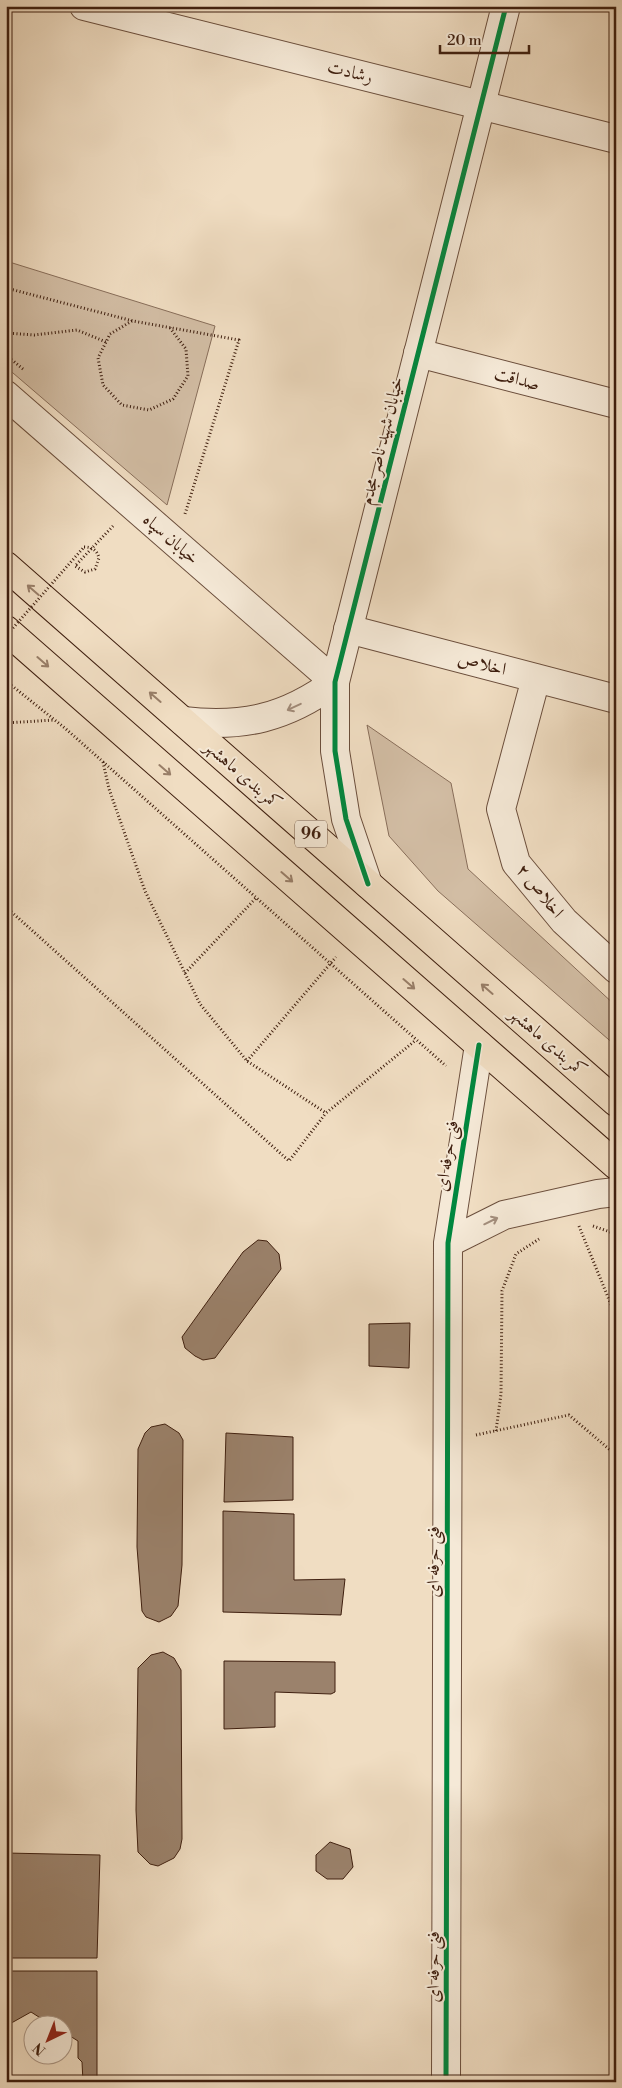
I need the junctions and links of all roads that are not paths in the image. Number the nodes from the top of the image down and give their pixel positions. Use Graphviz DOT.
graph roads {
  1 [pos="84,6"];
  2 [pos="506,6"];
  3 [pos="481,105"];
  4 [pos="616,139"];
  5 [pos="418,353"];
  6 [pos="6,395"];
  7 [pos="616,404"];
  8 [pos="6,566"];
  9 [pos="348,629"];
  10 [pos="6,630"];
  11 [pos="536,678"];
  12 [pos="335,682"];
  13 [pos="616,698"];
  14 [pos="183,721"];
  15 [pos="368,884"];
  16 [pos="616,969"];
  17 [pos="478,1044"];
  18 [pos="616,1102"];
  19 [pos="616,1165"];
  20 [pos="616,1192"];
  21 [pos="448,1243"];
  22 [pos="446,2082"];
  1 -- 3 [label="street, رشادت"];
  2 -- 3 [label="street, خیابان شهید ناصر مجدم"];
  3 -- 4 [label="street, رشادت"];
  3 -- 5 [label="street, خیابان شهید ناصر مجدم"];
  5 -- 7 [label="street, صداقت"];
  5 -- 9 [label="street, خیابان شهید ناصر مجدم"];
  6 -- 12 [label="street, خیابان سپاه"];
  14 -- 8 [label="main road, کمربندی ماهشهر / 96, one-way"];
  9 -- 11 [label="street, اخلاص"];
  9 -- 12 [label="street, خیابان شهید ناصر مجدم"];
  10 -- 17 [label="main road, one-way"];
  11 -- 13 [label="street, اخلاص"];
  11 -- 16 [label="street, اخلاص ۲"];
  12 -- 14 [label="street, one-way"];
  12 -- 15 [label="street, خیابان شهید ناصر مجدم"];
  14 -- 15 [label="main road, کمربندی ماهشهر / 96"];
  18 -- 15 [label="main road, کمربندی ماهشهر / 96, one-way"];
  17 -- 19 [label="main road"];
  17 -- 21 [label="street, فنی حرفه ای"];
  21 -- 20 [label="street, one-way"];
  21 -- 22 [label="street, فنی حرفه ای"];
}
